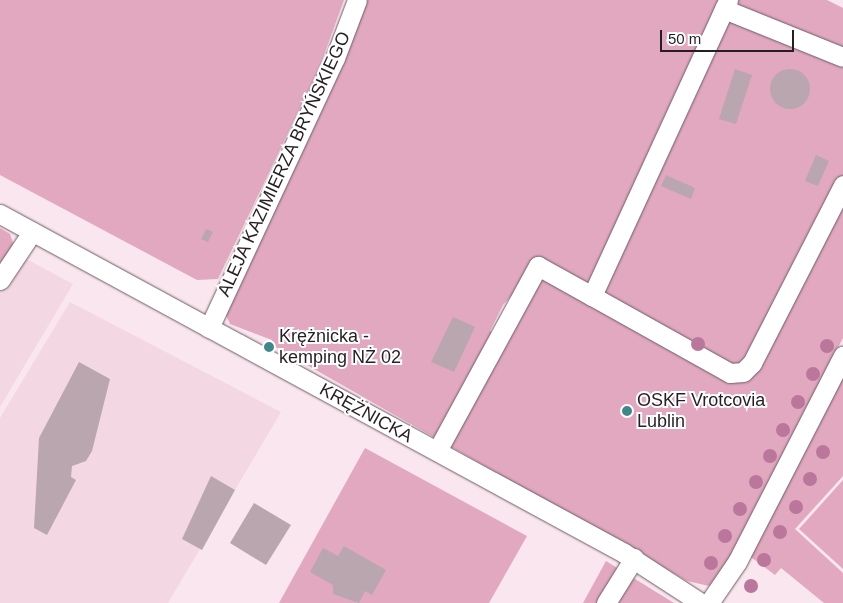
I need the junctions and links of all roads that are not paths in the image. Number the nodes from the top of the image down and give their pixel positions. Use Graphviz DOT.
graph roads {
  1 [pos="357,0"];
  2 [pos="726,4"];
  3 [pos="843,56"];
  4 [pos="843,185"];
  5 [pos="0,214"];
  6 [pos="32,232"];
  7 [pos="0,280"];
  8 [pos="592,296"];
  9 [pos="209,328"];
  10 [pos="843,356"];
  11 [pos="437,451"];
  12 [pos="634,558"];
  13 [pos="606,603"];
  14 [pos="701,603"];
  15 [pos="709,603"];
  1 -- 9 [label="street, ALEJA KAZIMIERZA BRYŃSKIEGO"];
  2 -- 3 [label="street"];
  2 -- 8 [label="street"];
  4 -- 8 [label="street"];
  5 -- 6 [label="street, KRĘŻNICKA"];
  6 -- 7 [label="street"];
  6 -- 9 [label="street, KRĘŻNICKA"];
  8 -- 11 [label="street"];
  9 -- 11 [label="street, KRĘŻNICKA"];
  10 -- 15 [label="street"];
  11 -- 12 [label="street, KRĘŻNICKA"];
  12 -- 13 [label="street"];
  12 -- 14 [label="street, KRĘŻNICKA"];
}
